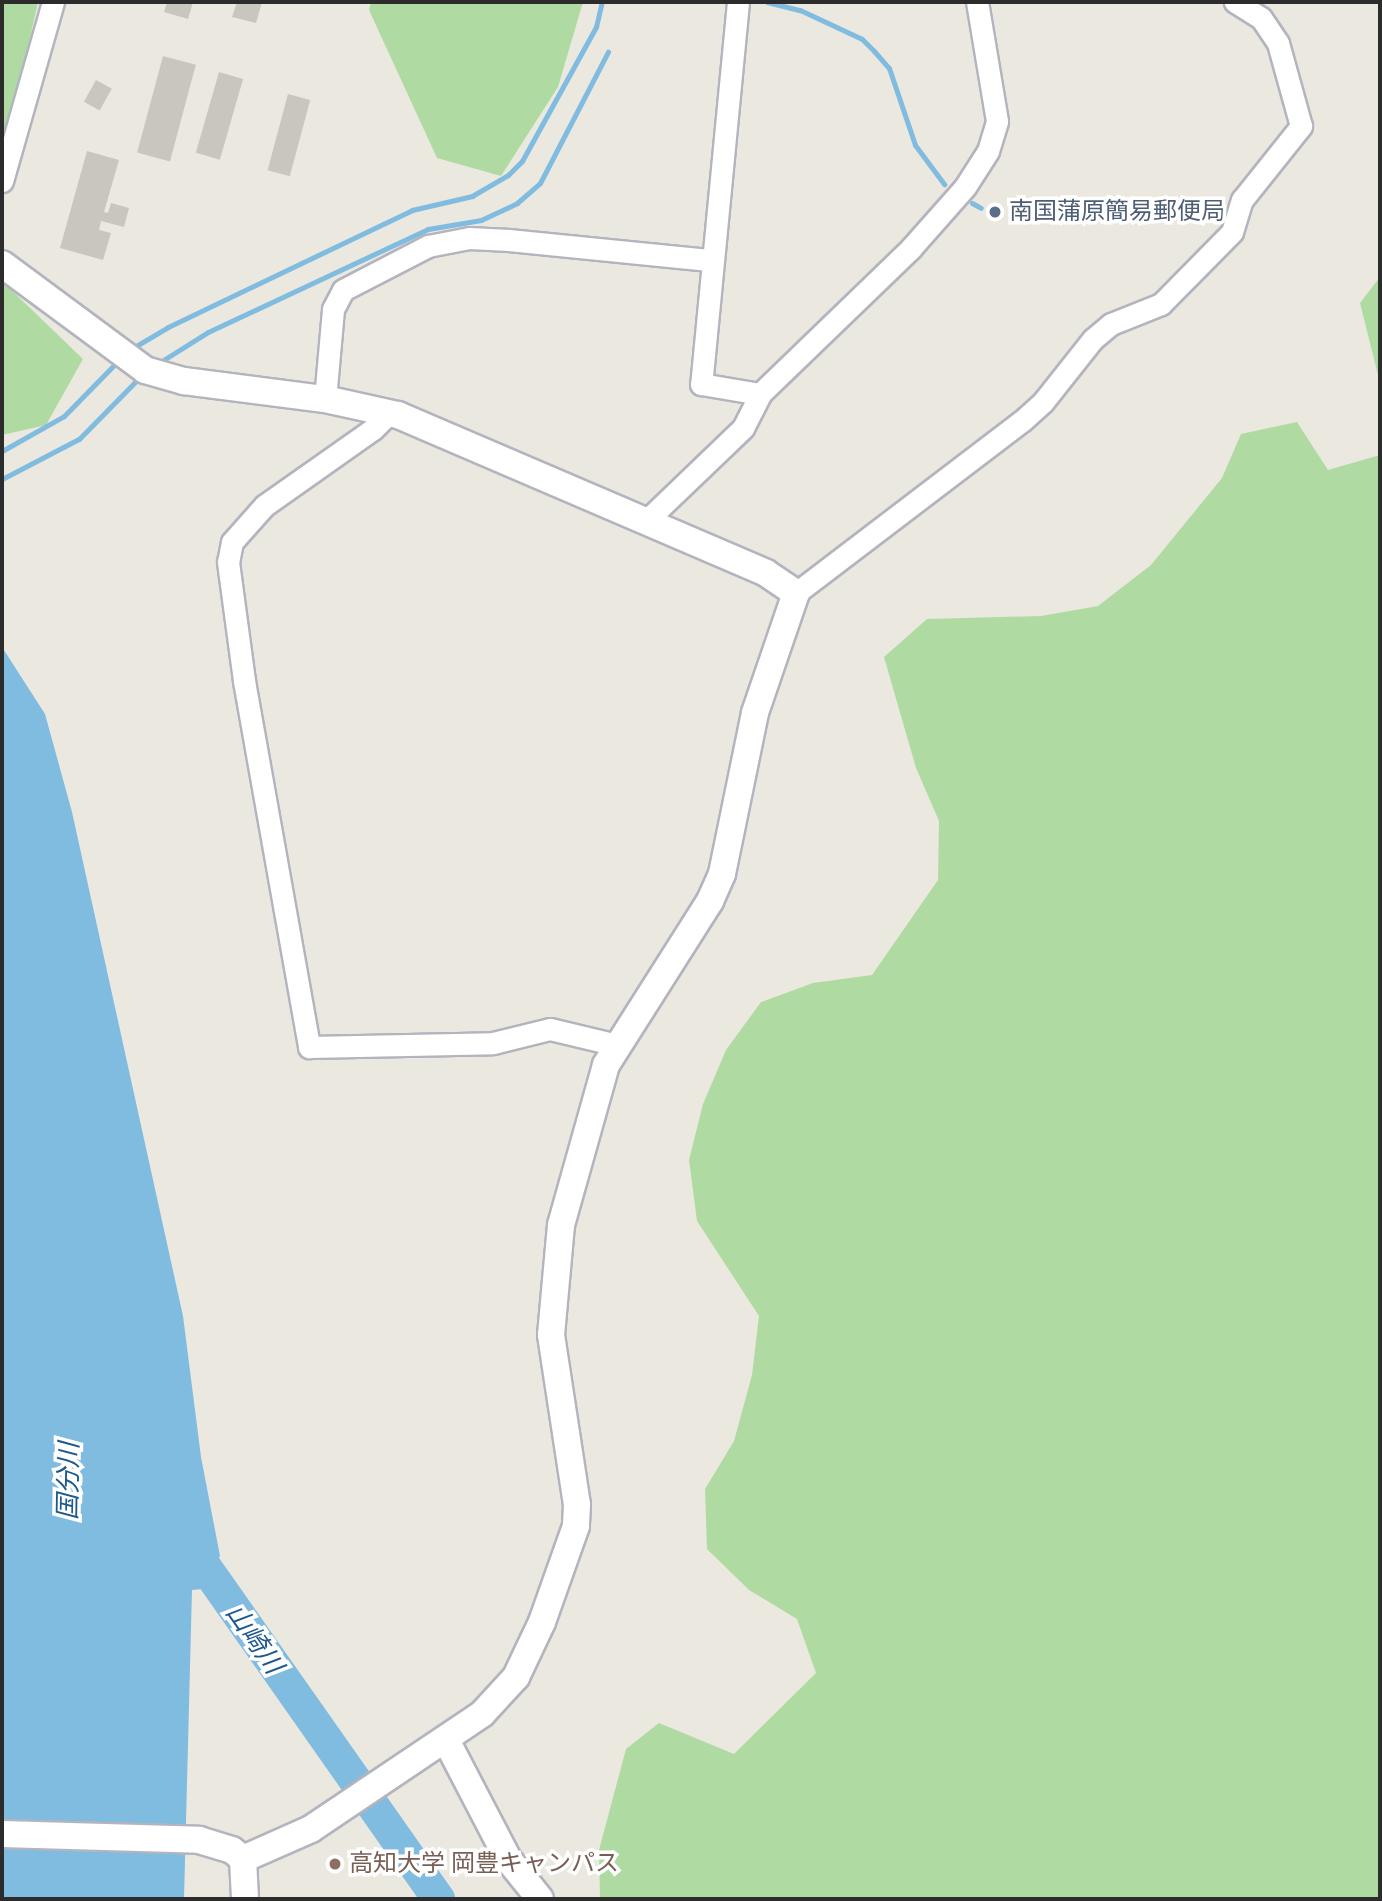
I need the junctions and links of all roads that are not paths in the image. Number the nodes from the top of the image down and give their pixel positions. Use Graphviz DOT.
graph roads {
  1 [pos="53,2"];
  2 [pos="738,2"];
  3 [pos="977,2"];
  4 [pos="1236,2"];
  5 [pos="2,181"];
  6 [pos="711,260"];
  7 [pos="2,264"];
  8 [pos="760,394"];
  9 [pos="325,399"];
  10 [pos="389,413"];
  11 [pos="645,522"];
  12 [pos="796,593"];
  13 [pos="617,1045"];
  14 [pos="446,1740"];
  15 [pos="2,1834"];
  16 [pos="243,1859"];
  17 [pos="245,1899"];
  18 [pos="540,1899"];
  1 -- 5 [label="street"];
  2 -- 6 [label="street"];
  3 -- 8 [label="street"];
  4 -- 12 [label="street"];
  6 -- 8 [label="street"];
  6 -- 9 [label="street"];
  7 -- 9 [label="street"];
  8 -- 11 [label="street"];
  9 -- 10 [label="street"];
  10 -- 11 [label="street"];
  10 -- 13 [label="street"];
  11 -- 12 [label="street"];
  12 -- 13 [label="street"];
  13 -- 14 [label="street"];
  14 -- 16 [label="street"];
  14 -- 18 [label="street"];
  15 -- 16 [label="street"];
  16 -- 17 [label="street"];
}
